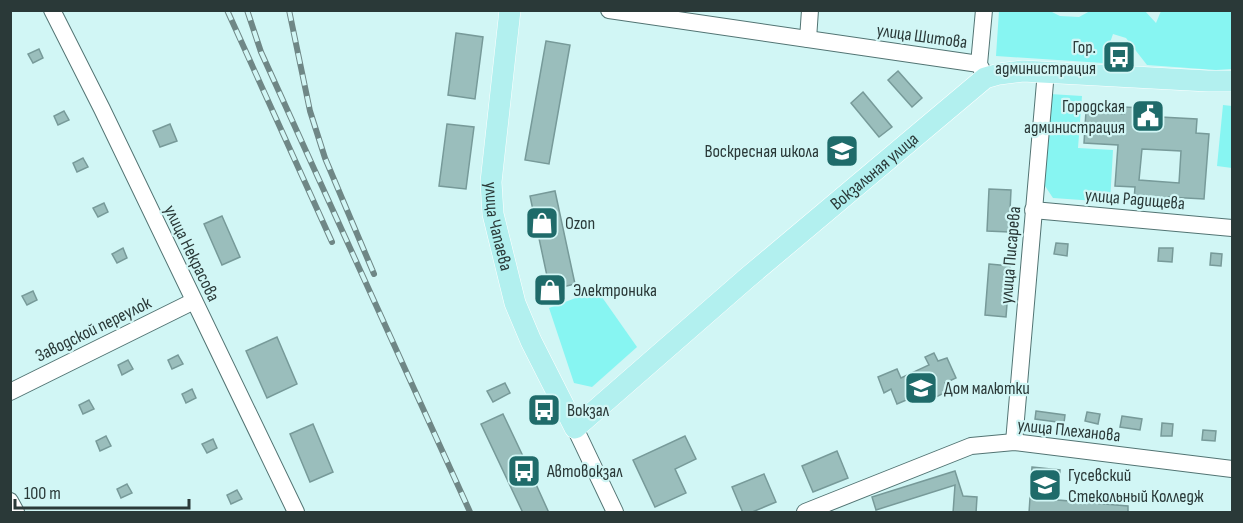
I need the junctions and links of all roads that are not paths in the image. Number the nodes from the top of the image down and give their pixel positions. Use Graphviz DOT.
graph roads {
  1 [pos="52,10"];
  2 [pos="510,10"];
  3 [pos="609,10"];
  4 [pos="810,10"];
  5 [pos="984,10"];
  6 [pos="808,39"];
  7 [pos="982,71"];
  8 [pos="1046,71"];
  9 [pos="1233,81"];
  10 [pos="1033,210"];
  11 [pos="1233,228"];
  12 [pos="194,301"];
  13 [pos="10,392"];
  14 [pos="575,428"];
  15 [pos="1014,442"];
  16 [pos="1233,469"];
  17 [pos="10,501"];
  18 [pos="16,513"];
  19 [pos="296,513"];
  20 [pos="615,513"];
  21 [pos="806,513"];
  1 -- 12 [label="street, улица Некрасова"];
  2 -- 14 [label="main road, улица Чапаева"];
  3 -- 6 [label="street, улица Шитова"];
  4 -- 6 [label="street"];
  5 -- 7 [label="street"];
  6 -- 7 [label="street, улица Шитова"];
  7 -- 8 [label="main road, Вокзальная улица"];
  7 -- 14 [label="main road, Вокзальная улица"];
  8 -- 9 [label="main road, Вокзальная улица"];
  8 -- 10 [label="street, улица Писарева"];
  10 -- 11 [label="street, улица Радищева"];
  10 -- 15 [label="street, улица Писарева"];
  12 -- 13 [label="street, Заводской переулок"];
  12 -- 19 [label="street, улица Некрасова"];
  14 -- 20 [label="street"];
  15 -- 16 [label="street, улица Плеханова"];
  15 -- 21 [label="street, улица Плеханова"];
  17 -- 18 [label="street"];
}
